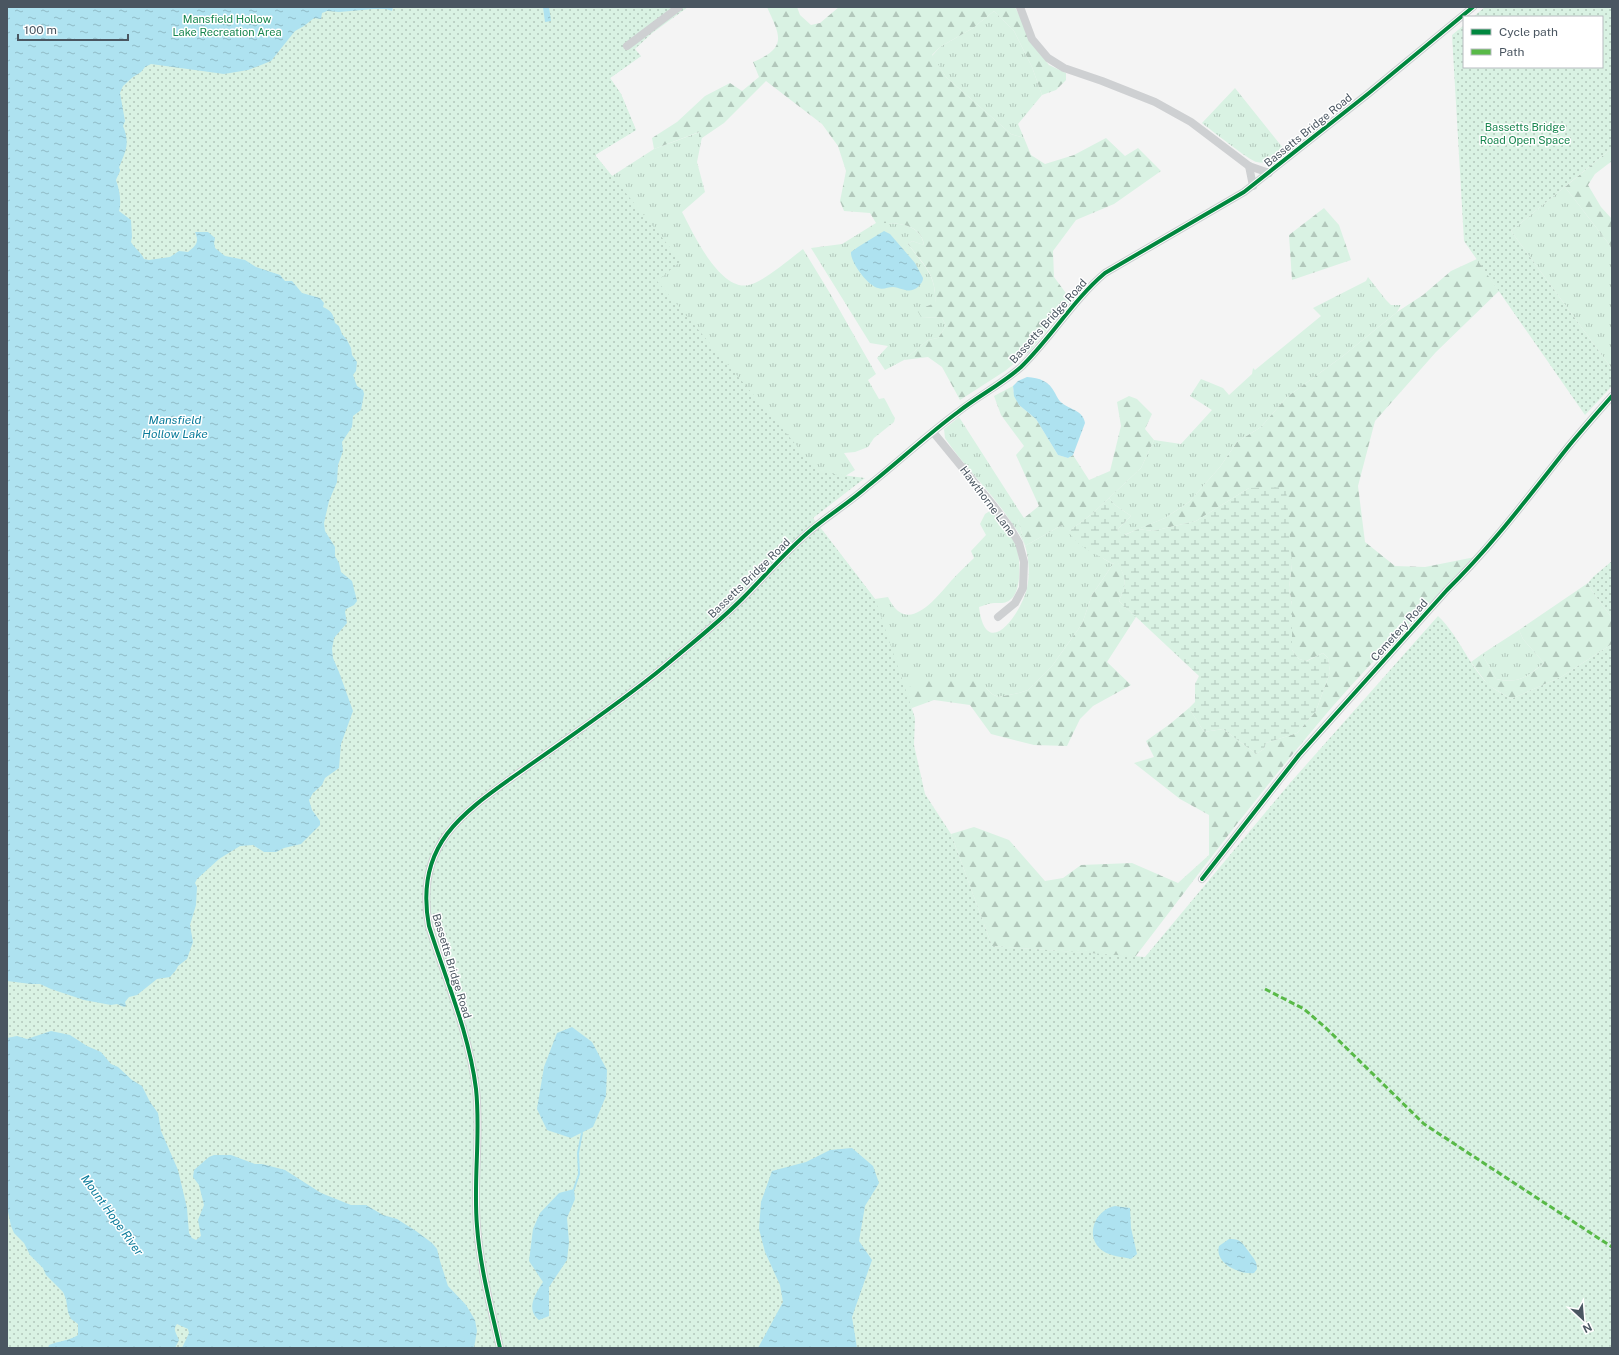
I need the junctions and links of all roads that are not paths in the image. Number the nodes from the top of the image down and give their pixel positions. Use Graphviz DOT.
graph roads {
  1 [pos="680,7"];
  2 [pos="1020,7"];
  3 [pos="1473,7"];
  4 [pos="627,46"];
  5 [pos="1249,166"];
  6 [pos="1269,173"];
  7 [pos="1253,186"];
  8 [pos="1612,396"];
  9 [pos="933,432"];
  10 [pos="998,617"];
  11 [pos="1202,879"];
  12 [pos="500,1348"];
  1 -- 4 [label="street"];
  2 -- 5 [label="street"];
  3 -- 6 [label="street, Bassetts Bridge Road"];
  5 -- 6 [label="street"];
  5 -- 7 [label="street"];
  6 -- 7 [label="street, Bassetts Bridge Road"];
  7 -- 9 [label="street, Bassetts Bridge Road"];
  8 -- 11 [label="street, Cemetery Road"];
  9 -- 10 [label="street, Hawthorne Lane"];
  9 -- 12 [label="street, Bassetts Bridge Road"];
}
